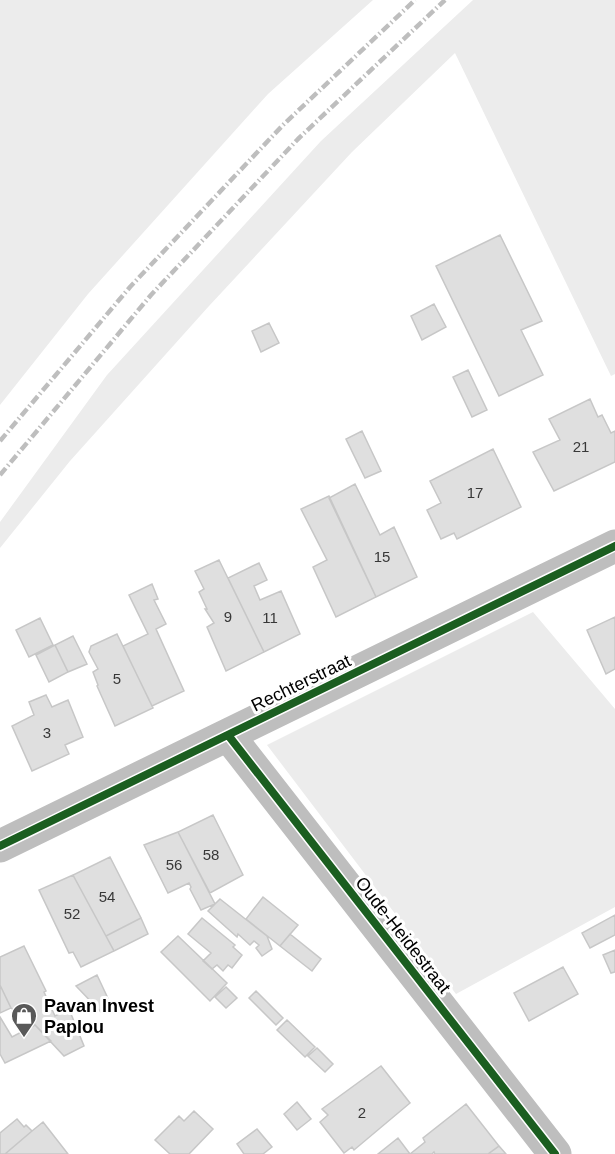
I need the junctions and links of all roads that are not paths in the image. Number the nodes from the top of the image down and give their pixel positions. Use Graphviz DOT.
graph roads {
  1 [pos="615,546"];
  2 [pos="228,735"];
  3 [pos="0,846"];
  4 [pos="555,1154"];
  1 -- 2 [label="street, Rechterstraat"];
  2 -- 3 [label="street, Rechterstraat"];
  2 -- 4 [label="street, Oude-Heidestraat"];
}
